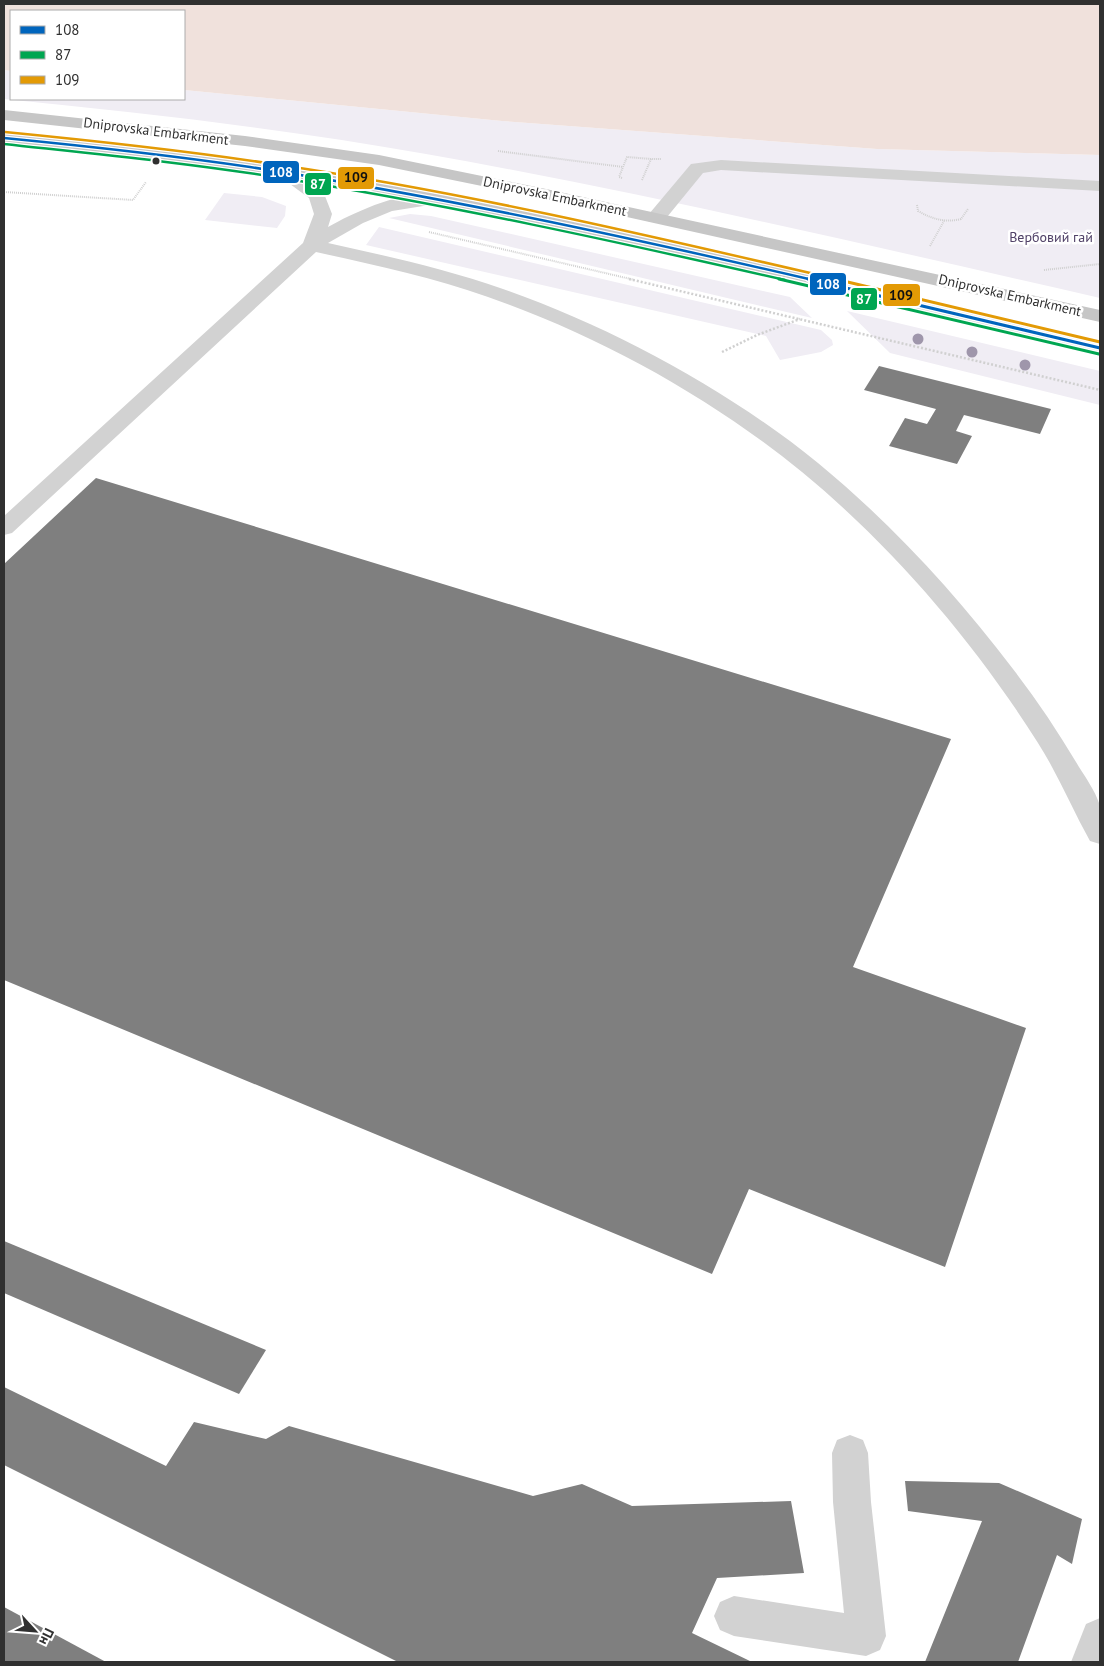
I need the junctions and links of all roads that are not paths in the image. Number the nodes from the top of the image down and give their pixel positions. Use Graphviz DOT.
graph roads {
  1 [pos="4,115"];
  2 [pos="4,138"];
  3 [pos="284,173"];
  4 [pos="1100,186"];
  5 [pos="436,199"];
  6 [pos="656,218"];
  7 [pos="312,245"];
  8 [pos="1100,316"];
  9 [pos="1100,348"];
  10 [pos="4,528"];
  11 [pos="1100,834"];
  12 [pos="850,1453"];
  13 [pos="734,1616"];
  14 [pos="1100,1638"];
  15 [pos="1091,1662"];
  1 -- 6 [label="main road, Dniprovska Embarkment"];
  2 -- 3 [label="main road, Dniprovska Embarkment"];
  3 -- 5 [label="main road, Dniprovska Embarkment"];
  3 -- 7 [label="lane"];
  4 -- 6 [label="lane"];
  5 -- 7 [label="lane"];
  5 -- 9 [label="main road, Dniprovska Embarkment"];
  6 -- 8 [label="main road, Dniprovska Embarkment"];
  7 -- 10 [label="lane"];
  7 -- 11 [label="lane"];
  12 -- 13 [label="lane"];
  14 -- 15 [label="lane"];
}
